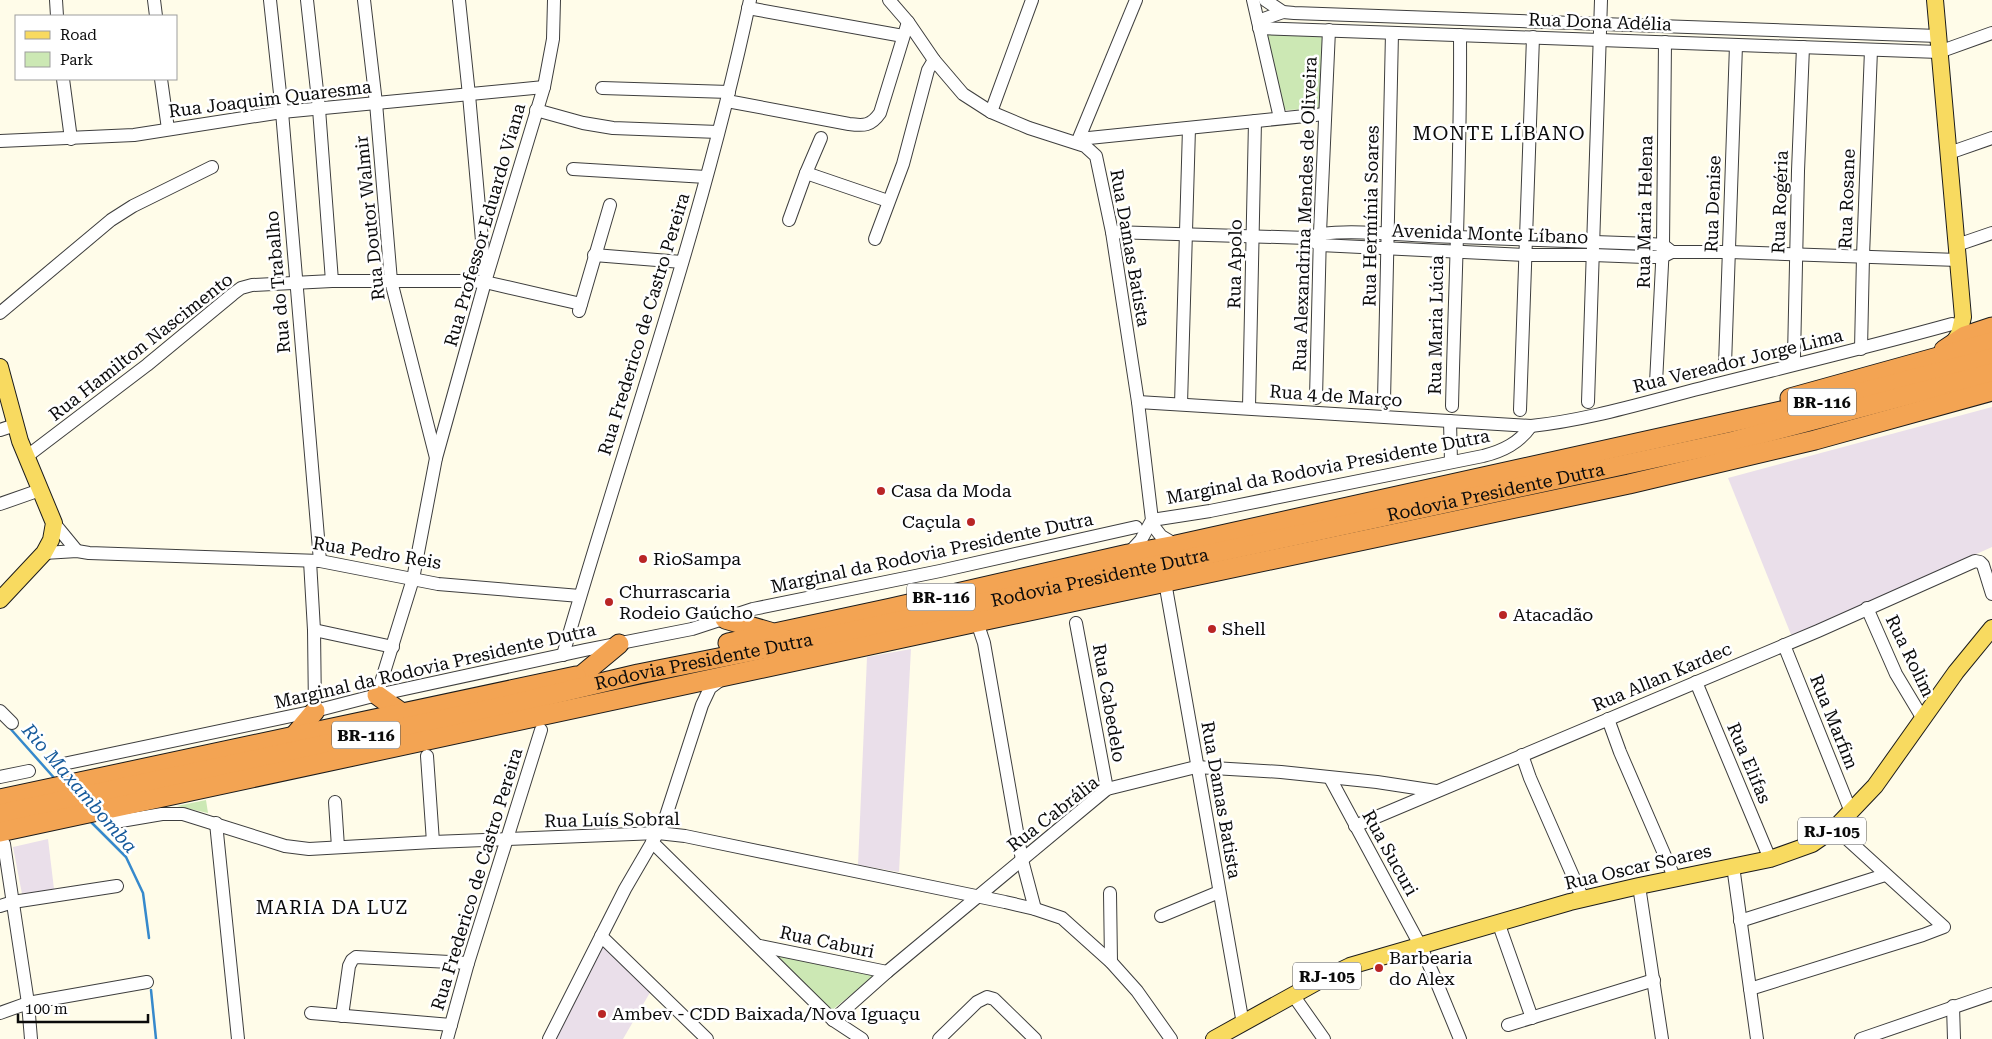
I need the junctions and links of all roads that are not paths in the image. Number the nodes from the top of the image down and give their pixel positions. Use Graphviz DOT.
graph roads {
  1 [pos="56,0"];
  2 [pos="154,0"];
  3 [pos="270,0"];
  4 [pos="307,0"];
  5 [pos="364,0"];
  6 [pos="459,0"];
  7 [pos="554,0"];
  8 [pos="889,0"];
  9 [pos="1032,0"];
  10 [pos="1136,0"];
  11 [pos="1253,0"];
  12 [pos="1265,0"];
  13 [pos="1601,0"];
  14 [pos="1935,0"];
  15 [pos="749,4"];
  16 [pos="1283,12"];
  17 [pos="57,15"];
  18 [pos="156,15"];
  19 [pos="908,22"];
  20 [pos="1258,24"];
  21 [pos="1600,24"];
  22 [pos="1329,30"];
  23 [pos="1392,32"];
  24 [pos="1992,34"];
  25 [pos="1460,35"];
  26 [pos="903,36"];
  27 [pos="1533,38"];
  28 [pos="1599,40"];
  29 [pos="1665,42"];
  30 [pos="1939,44"];
  31 [pos="1736,45"];
  32 [pos="1804,47"];
  33 [pos="1871,50"];
  34 [pos="934,60"];
  35 [pos="63,80"];
  36 [pos="161,80"];
  37 [pos="544,87"];
  38 [pos="602,88"];
  39 [pos="469,94"];
  40 [pos="728,96"];
  41 [pos="376,103"];
  42 [pos="319,109"];
  43 [pos="536,110"];
  44 [pos="282,112"];
  45 [pos="991,112"];
  46 [pos="1325,114"];
  47 [pos="1280,118"];
  48 [pos="1255,121"];
  49 [pos="1188,128"];
  50 [pos="168,129"];
  51 [pos="718,132"];
  52 [pos="821,138"];
  53 [pos="1992,138"];
  54 [pos="71,139"];
  55 [pos="0,141"];
  56 [pos="1078,141"];
  57 [pos="1949,153"];
  58 [pos="212,167"];
  59 [pos="574,170"];
  60 [pos="806,173"];
  61 [pos="706,177"];
  62 [pos="888,201"];
  63 [pos="610,205"];
  64 [pos="789,220"];
  65 [pos="480,221"];
  66 [pos="501,232"];
  67 [pos="1112,232"];
  68 [pos="1388,234"];
  69 [pos="1992,234"];
  70 [pos="1185,235"];
  71 [pos="1253,236"];
  72 [pos="1456,237"];
  73 [pos="875,239"];
  74 [pos="1320,239"];
  75 [pos="1525,240"];
  76 [pos="1387,248"];
  77 [pos="1593,249"];
  78 [pos="1666,251"];
  79 [pos="1455,252"];
  80 [pos="1730,252"];
  81 [pos="1957,253"];
  82 [pos="594,255"];
  83 [pos="1525,255"];
  84 [pos="1796,255"];
  85 [pos="1862,256"];
  86 [pos="682,262"];
  87 [pos="332,281"];
  88 [pos="391,281"];
  89 [pos="486,282"];
  90 [pos="295,283"];
  91 [pos="0,313"];
  92 [pos="1958,320"];
  93 [pos="1984,329"];
  94 [pos="1954,342"];
  95 [pos="1992,342"];
  96 [pos="1861,349"];
  97 [pos="1794,357"];
  98 [pos="1992,358"];
  99 [pos="1926,360"];
  100 [pos="1725,365"];
  101 [pos="0,367"];
  102 [pos="1992,373"];
  103 [pos="1656,383"];
  104 [pos="1992,392"];
  105 [pos="1316,398"];
  106 [pos="1384,401"];
  107 [pos="1138,402"];
  108 [pos="1588,402"];
  109 [pos="1181,404"];
  110 [pos="1452,406"];
  111 [pos="1249,408"];
  112 [pos="1520,410"];
  113 [pos="1450,421"];
  114 [pos="1531,426"];
  115 [pos="8,427"];
  116 [pos="1650,441"];
  117 [pos="26,457"];
  118 [pos="436,458"];
  119 [pos="1451,462"];
  120 [pos="40,490"];
  121 [pos="0,504"];
  122 [pos="1151,522"];
  123 [pos="54,523"];
  124 [pos="1136,527"];
  125 [pos="1176,545"];
  126 [pos="77,551"];
  127 [pos="44,553"];
  128 [pos="1128,554"];
  129 [pos="315,561"];
  130 [pos="413,579"];
  131 [pos="1165,582"];
  132 [pos="1992,594"];
  133 [pos="580,596"];
  134 [pos="0,600"];
  135 [pos="1868,608"];
  136 [pos="724,620"];
  137 [pos="977,622"];
  138 [pos="1076,623"];
  139 [pos="1992,628"];
  140 [pos="314,630"];
  141 [pos="774,633"];
  142 [pos="619,644"];
  143 [pos="1784,645"];
  144 [pos="393,647"];
  145 [pos="563,655"];
  146 [pos="583,674"];
  147 [pos="726,676"];
  148 [pos="1696,682"];
  149 [pos="662,690"];
  150 [pos="377,696"];
  151 [pos="702,705"];
  152 [pos="0,711"];
  153 [pos="315,711"];
  154 [pos="402,713"];
  155 [pos="1608,719"];
  156 [pos="1923,719"];
  157 [pos="12,723"];
  158 [pos="541,730"];
  159 [pos="294,736"];
  160 [pos="1522,755"];
  161 [pos="427,756"];
  162 [pos="63,764"];
  163 [pos="1196,767"];
  164 [pos="29,771"];
  165 [pos="0,777"];
  166 [pos="1330,778"];
  167 [pos="1107,790"];
  168 [pos="1436,791"];
  169 [pos="49,796"];
  170 [pos="0,799"];
  171 [pos="335,802"];
  172 [pos="96,803"];
  173 [pos="1851,812"];
  174 [pos="0,814"];
  175 [pos="116,822"];
  176 [pos="216,823"];
  177 [pos="1355,826"];
  178 [pos="1835,828"];
  179 [pos="655,838"];
  180 [pos="506,839"];
  181 [pos="1,840"];
  182 [pos="433,842"];
  183 [pos="338,847"];
  184 [pos="1770,859"];
  185 [pos="1022,860"];
  186 [pos="1733,866"];
  187 [pos="1886,875"];
  188 [pos="1675,879"];
  189 [pos="116,886"];
  190 [pos="1639,886"];
  191 [pos="1219,892"];
  192 [pos="1110,893"];
  193 [pos="978,898"];
  194 [pos="1583,899"];
  195 [pos="12,902"];
  196 [pos="0,906"];
  197 [pos="1035,909"];
  198 [pos="1161,916"];
  199 [pos="1740,921"];
  200 [pos="1498,922"];
  201 [pos="601,936"];
  202 [pos="1420,945"];
  203 [pos="760,946"];
  204 [pos="1111,962"];
  205 [pos="468,963"];
  206 [pos="887,972"];
  207 [pos="1654,980"];
  208 [pos="148,982"];
  209 [pos="1750,989"];
  210 [pos="1992,994"];
  211 [pos="1293,995"];
  212 [pos="28,1003"];
  213 [pos="1954,1006"];
  214 [pos="0,1013"];
  215 [pos="311,1013"];
  216 [pos="342,1016"];
  217 [pos="1532,1018"];
  218 [pos="834,1020"];
  219 [pos="1243,1024"];
  220 [pos="451,1025"];
  221 [pos="1508,1025"];
  222 [pos="1224,1037"];
  223 [pos="31,1039"];
  224 [pos="238,1039"];
  225 [pos="447,1039"];
  226 [pos="549,1039"];
  227 [pos="706,1039"];
  228 [pos="862,1039"];
  229 [pos="939,1039"];
  230 [pos="1034,1039"];
  231 [pos="1171,1039"];
  232 [pos="1324,1039"];
  233 [pos="1460,1039"];
  234 [pos="1662,1039"];
  235 [pos="1757,1039"];
  236 [pos="1861,1039"];
  237 [pos="1954,1039"];
  1 -- 17 [label="street"];
  2 -- 18 [label="street"];
  3 -- 44 [label="street, Rua do Trabalho"];
  4 -- 42 [label="street"];
  5 -- 41 [label="street, Rua Doutor Walmir"];
  6 -- 39 [label="street"];
  7 -- 37 [label="street, Rua Professor Eduardo Viana"];
  8 -- 19 [label="street, Rua Damas Batista"];
  9 -- 45 [label="street"];
  10 -- 56 [label="street"];
  11 -- 20 [label="street"];
  12 -- 16 [label="street"];
  13 -- 21 [label="street"];
  14 -- 30 [label="main road"];
  15 -- 26 [label="street"];
  15 -- 40 [label="street, Rua Frederico de Castro Pereira"];
  16 -- 20 [label="street, Rua Dona Adélia"];
  16 -- 21 [label="street, Rua Dona Adélia"];
  19 -- 26 [label="street"];
  19 -- 34 [label="street, Rua Damas Batista"];
  20 -- 22 [label="street, Rua Dona Adélia"];
  20 -- 47 [label="street"];
  21 -- 28 [label="street"];
  21 -- 30 [label="street, Rua Dona Adélia"];
  22 -- 23 [label="street, Rua Dona Adélia"];
  22 -- 46 [label="street, Rua Alexandrina Mendes de Oliveira"];
  23 -- 25 [label="street, Rua Dona Adélia"];
  23 -- 68 [label="street, Rua Hermínia Soares"];
  24 -- 30 [label="street"];
  25 -- 27 [label="street, Rua Dona Adélia"];
  25 -- 72 [label="street, Rua Maria Lúcia"];
  26 -- 40 [label="street"];
  27 -- 28 [label="street, Rua Dona Adélia"];
  27 -- 75 [label="street"];
  28 -- 29 [label="street, Rua Dona Adélia"];
  28 -- 77 [label="street"];
  29 -- 31 [label="street, Rua Dona Adélia"];
  29 -- 78 [label="street, Rua Maria Helena"];
  30 -- 33 [label="street, Rua Dona Adélia"];
  30 -- 57 [label="main road"];
  31 -- 32 [label="street, Rua Dona Adélia"];
  31 -- 80 [label="street, Rua Denise"];
  32 -- 33 [label="street, Rua Dona Adélia"];
  32 -- 84 [label="street, Rua Rogéria"];
  33 -- 85 [label="street, Rua Rosane"];
  34 -- 45 [label="street, Rua Damas Batista"];
  34 -- 62 [label="street"];
  35 -- 54 [label="street"];
  36 -- 50 [label="street"];
  37 -- 39 [label="street, Rua Joaquim Quaresma"];
  37 -- 43 [label="street, Rua Professor Eduardo Viana"];
  38 -- 40 [label="street"];
  39 -- 41 [label="street, Rua Joaquim Quaresma"];
  39 -- 65 [label="street"];
  40 -- 51 [label="street, Rua Frederico de Castro Pereira"];
  41 -- 42 [label="street, Rua Joaquim Quaresma"];
  41 -- 88 [label="street, Rua Doutor Walmir"];
  42 -- 44 [label="street, Rua Joaquim Quaresma"];
  42 -- 87 [label="street"];
  43 -- 51 [label="street"];
  43 -- 66 [label="street, Rua Professor Eduardo Viana"];
  44 -- 50 [label="street, Rua Joaquim Quaresma"];
  44 -- 90 [label="street, Rua do Trabalho"];
  45 -- 56 [label="street, Rua Damas Batista"];
  46 -- 47 [label="street"];
  46 -- 74 [label="street, Rua Alexandrina Mendes de Oliveira"];
  47 -- 48 [label="street"];
  48 -- 49 [label="street"];
  48 -- 71 [label="street, Rua Apolo"];
  49 -- 56 [label="street"];
  49 -- 70 [label="street"];
  50 -- 54 [label="street, Rua Joaquim Quaresma"];
  51 -- 61 [label="street, Rua Frederico de Castro Pereira"];
  52 -- 60 [label="street"];
  53 -- 57 [label="street"];
  54 -- 55 [label="street, Rua Joaquim Quaresma"];
  56 -- 67 [label="street, Rua Damas Batista"];
  57 -- 81 [label="main road"];
  58 -- 91 [label="street"];
  59 -- 61 [label="street"];
  60 -- 62 [label="street"];
  60 -- 64 [label="street"];
  61 -- 86 [label="street, Rua Frederico de Castro Pereira"];
  62 -- 73 [label="street"];
  63 -- 82 [label="street"];
  65 -- 66 [label="street"];
  65 -- 89 [label="street"];
  66 -- 89 [label="street, Rua Professor Eduardo Viana"];
  67 -- 70 [label="street, Avenida Monte Líbano"];
  67 -- 107 [label="street, Rua Damas Batista"];
  68 -- 72 [label="street, Avenida Monte Líbano"];
  68 -- 74 [label="street, Avenida Monte Líbano"];
  68 -- 76 [label="street, Rua Hermínia Soares"];
  69 -- 81 [label="street"];
  70 -- 71 [label="street, Avenida Monte Líbano"];
  70 -- 109 [label="street"];
  71 -- 74 [label="street, Avenida Monte Líbano"];
  71 -- 111 [label="street, Rua Apolo"];
  72 -- 75 [label="street, Avenida Monte Líbano"];
  72 -- 79 [label="street, Rua Maria Lúcia"];
  74 -- 76 [label="street, Avenida Monte Líbano"];
  74 -- 105 [label="street, Rua Alexandrina Mendes de Oliveira"];
  75 -- 77 [label="street, Avenida Monte Líbano"];
  75 -- 83 [label="street"];
  76 -- 79 [label="street, Avenida Monte Líbano"];
  76 -- 106 [label="street, Rua Hermínia Soares"];
  77 -- 78 [label="street, Avenida Monte Líbano"];
  77 -- 83 [label="street, Avenida Monte Líbano"];
  77 -- 108 [label="street"];
  78 -- 80 [label="street, Avenida Monte Líbano"];
  78 -- 103 [label="street, Rua Maria Helena"];
  79 -- 83 [label="street, Avenida Monte Líbano"];
  79 -- 110 [label="street, Rua Maria Lúcia"];
  80 -- 84 [label="street, Avenida Monte Líbano"];
  80 -- 100 [label="street, Rua Denise"];
  81 -- 85 [label="street, Avenida Monte Líbano"];
  81 -- 92 [label="main road"];
  82 -- 86 [label="street"];
  82 -- 89 [label="street, Rua Hamilton Nascimento"];
  83 -- 112 [label="street"];
  84 -- 85 [label="street, Avenida Monte Líbano"];
  84 -- 97 [label="street, Rua Rogéria"];
  85 -- 96 [label="street, Rua Rosane"];
  86 -- 133 [label="street, Rua Frederico de Castro Pereira"];
  87 -- 88 [label="street, Rua Hamilton Nascimento"];
  87 -- 90 [label="street, Rua Hamilton Nascimento"];
  88 -- 89 [label="street, Rua Hamilton Nascimento"];
  88 -- 118 [label="street, Rua Doutor Walmir"];
  89 -- 118 [label="street, Rua Professor Eduardo Viana"];
  90 -- 117 [label="street, Rua Hamilton Nascimento"];
  90 -- 129 [label="street, Rua do Trabalho"];
  92 -- 93 [label="main road"];
  92 -- 94 [label="main road"];
  92 -- 96 [label="street, Rua Vereador Jorge Lima"];
  93 -- 94 [label="highway"];
  94 -- 99 [label="highway"];
  95 -- 99 [label="highway, BR-116"];
  96 -- 114 [label="street, Rua Vereador Jorge Lima"];
  98 -- 116 [label="highway, Rodovia Presidente Dutra / BR-116"];
  99 -- 116 [label="highway, BR-116"];
  101 -- 115 [label="main road"];
  102 -- 172 [label="highway, Rodovia Presidente Dutra / BR-116"];
  104 -- 131 [label="highway, BR-116"];
  107 -- 109 [label="street, Rua 4 de Março"];
  107 -- 122 [label="street, Rua Damas Batista"];
  109 -- 111 [label="street, Rua 4 de Março"];
  111 -- 113 [label="street, Rua 4 de Março"];
  113 -- 114 [label="street, Rua 4 de Março"];
  113 -- 119 [label="street, Rua Maria Lúcia"];
  114 -- 119 [label="street, Marginal da Rodovia Presidente Dutra"];
  115 -- 117 [label="main road"];
  116 -- 125 [label="highway, Rodovia Presidente Dutra / BR-116"];
  117 -- 120 [label="main road"];
  118 -- 130 [label="street, Rua Professor Eduardo Viana"];
  119 -- 122 [label="street, Marginal da Rodovia Presidente Dutra"];
  120 -- 121 [label="street"];
  120 -- 123 [label="main road"];
  122 -- 125 [label="street"];
  122 -- 128 [label="street"];
  123 -- 126 [label="street"];
  123 -- 127 [label="main road"];
  124 -- 136 [label="street, Marginal da Rodovia Presidente Dutra"];
  125 -- 128 [label="highway, Rodovia Presidente Dutra / BR-116"];
  126 -- 127 [label="street, Rua Pedro Reis"];
  126 -- 129 [label="street, Rua Pedro Reis"];
  127 -- 134 [label="main road"];
  128 -- 141 [label="highway, Rodovia Presidente Dutra / BR-116"];
  129 -- 130 [label="street, Rua Pedro Reis"];
  129 -- 140 [label="street, Rua do Trabalho"];
  130 -- 133 [label="street, Rua Pedro Reis"];
  130 -- 144 [label="street, Rua Professor Eduardo Viana"];
  131 -- 137 [label="highway, BR-116"];
  131 -- 163 [label="street, Rua Damas Batista"];
  132 -- 135 [label="street, Rua Allan Kardec"];
  133 -- 145 [label="street, Rua Frederico de Castro Pereira"];
  135 -- 143 [label="street, Rua Allan Kardec"];
  135 -- 156 [label="street, Rua Rolim"];
  136 -- 141 [label="highway"];
  136 -- 142 [label="street, Marginal da Rodovia Presidente Dutra"];
  137 -- 147 [label="highway, BR-116"];
  137 -- 185 [label="street"];
  138 -- 167 [label="street, Rua Cabedelo"];
  139 -- 156 [label="main road, Rua Oscar Soares / RJ-105"];
  140 -- 144 [label="street"];
  140 -- 153 [label="street, Rua do Trabalho"];
  141 -- 146 [label="highway, Rodovia Presidente Dutra / BR-116"];
  142 -- 145 [label="street, Marginal da Rodovia Presidente Dutra"];
  142 -- 146 [label="highway"];
  143 -- 148 [label="street, Rua Allan Kardec"];
  143 -- 173 [label="street, Rua Marfim"];
  144 -- 150 [label="street, Rua Professor Eduardo Viana"];
  145 -- 150 [label="street, Marginal da Rodovia Presidente Dutra"];
  146 -- 154 [label="highway, Rodovia Presidente Dutra / BR-116"];
  147 -- 149 [label="highway, BR-116"];
  147 -- 151 [label="street"];
  148 -- 155 [label="street, Rua Allan Kardec"];
  148 -- 184 [label="street, Rua Elifas"];
  149 -- 151 [label="street"];
  149 -- 172 [label="highway, BR-116"];
  150 -- 153 [label="street, Marginal da Rodovia Presidente Dutra"];
  150 -- 154 [label="highway"];
  151 -- 179 [label="street"];
  152 -- 157 [label="street"];
  153 -- 159 [label="highway"];
  153 -- 162 [label="street, Marginal da Rodovia Presidente Dutra"];
  154 -- 159 [label="highway, Rodovia Presidente Dutra / BR-116"];
  155 -- 160 [label="street, Rua Allan Kardec"];
  155 -- 188 [label="street"];
  156 -- 173 [label="main road, Rua Oscar Soares / RJ-105"];
  158 -- 180 [label="street, Rua Frederico de Castro Pereira"];
  159 -- 169 [label="highway, Rodovia Presidente Dutra / BR-116"];
  160 -- 168 [label="street, Rua Allan Kardec"];
  160 -- 194 [label="street"];
  161 -- 182 [label="street"];
  163 -- 166 [label="street, Rua Cabrália"];
  163 -- 167 [label="street, Rua Cabrália"];
  163 -- 191 [label="street, Rua Damas Batista"];
  164 -- 165 [label="street"];
  166 -- 168 [label="street, Rua Cabrália"];
  166 -- 177 [label="street, Rua Sucuri"];
  167 -- 185 [label="street, Rua Cabrália"];
  168 -- 177 [label="street, Rua Allan Kardec"];
  169 -- 170 [label="highway, Rodovia Presidente Dutra / BR-116"];
  169 -- 172 [label="highway, Rodovia Presidente Dutra / BR-116"];
  169 -- 174 [label="highway, Rodovia Presidente Dutra / BR-116"];
  171 -- 183 [label="street"];
  172 -- 181 [label="highway, BR-116"];
  173 -- 178 [label="main road, Rua Oscar Soares / RJ-105"];
  175 -- 176 [label="street, Rua Luís Sobral"];
  176 -- 183 [label="street, Rua Luís Sobral"];
  176 -- 224 [label="street"];
  177 -- 202 [label="street, Rua Sucuri"];
  178 -- 184 [label="main road, Rua Oscar Soares / RJ-105"];
  178 -- 187 [label="street"];
  179 -- 180 [label="street, Rua Luís Sobral"];
  179 -- 193 [label="street, Rua Luís Sobral"];
  179 -- 201 [label="street"];
  179 -- 203 [label="street"];
  180 -- 182 [label="street, Rua Luís Sobral"];
  180 -- 205 [label="street, Rua Frederico de Castro Pereira"];
  181 -- 195 [label="street"];
  182 -- 183 [label="street, Rua Luís Sobral"];
  184 -- 186 [label="main road, Rua Oscar Soares / RJ-105"];
  185 -- 193 [label="street, Rua Cabrália"];
  185 -- 197 [label="street"];
  186 -- 188 [label="main road, Rua Oscar Soares / RJ-105"];
  186 -- 199 [label="street"];
  187 -- 199 [label="street"];
  187 -- 209 [label="street"];
  188 -- 190 [label="main road, Rua Oscar Soares / RJ-105"];
  189 -- 195 [label="street"];
  190 -- 194 [label="main road, Rua Oscar Soares / RJ-105"];
  190 -- 207 [label="street"];
  191 -- 198 [label="street"];
  191 -- 219 [label="street, Rua Damas Batista"];
  192 -- 204 [label="street"];
  193 -- 197 [label="street, Rua Luís Sobral"];
  193 -- 206 [label="street, Rua Cabrália"];
  194 -- 200 [label="main road, Rua Oscar Soares / RJ-105"];
  195 -- 196 [label="street"];
  195 -- 212 [label="street"];
  197 -- 204 [label="street, Rua Luís Sobral"];
  199 -- 209 [label="street"];
  200 -- 202 [label="main road, Rua Oscar Soares / RJ-105"];
  200 -- 217 [label="street"];
  201 -- 226 [label="street"];
  201 -- 227 [label="street"];
  202 -- 211 [label="main road, Rua Oscar Soares / RJ-105"];
  202 -- 233 [label="street, Rua Sucuri"];
  203 -- 206 [label="street, Rua Caburi"];
  203 -- 218 [label="street"];
  204 -- 231 [label="street, Rua Luís Sobral"];
  205 -- 216 [label="street"];
  205 -- 220 [label="street, Rua Frederico de Castro Pereira"];
  206 -- 218 [label="street, Rua Cabrália"];
  207 -- 217 [label="street"];
  207 -- 234 [label="street"];
  208 -- 212 [label="street"];
  209 -- 235 [label="street"];
  210 -- 213 [label="street"];
  211 -- 219 [label="main road, Rua Oscar Soares / RJ-105"];
  211 -- 232 [label="street"];
  212 -- 214 [label="street"];
  212 -- 223 [label="street"];
  213 -- 236 [label="street"];
  213 -- 237 [label="street"];
  215 -- 216 [label="street"];
  216 -- 220 [label="street"];
  217 -- 221 [label="street"];
  218 -- 228 [label="street"];
  219 -- 222 [label="main road, Rua Oscar Soares / RJ-105"];
  220 -- 225 [label="street, Rua Frederico de Castro Pereira"];
  229 -- 230 [label="street"];
}
